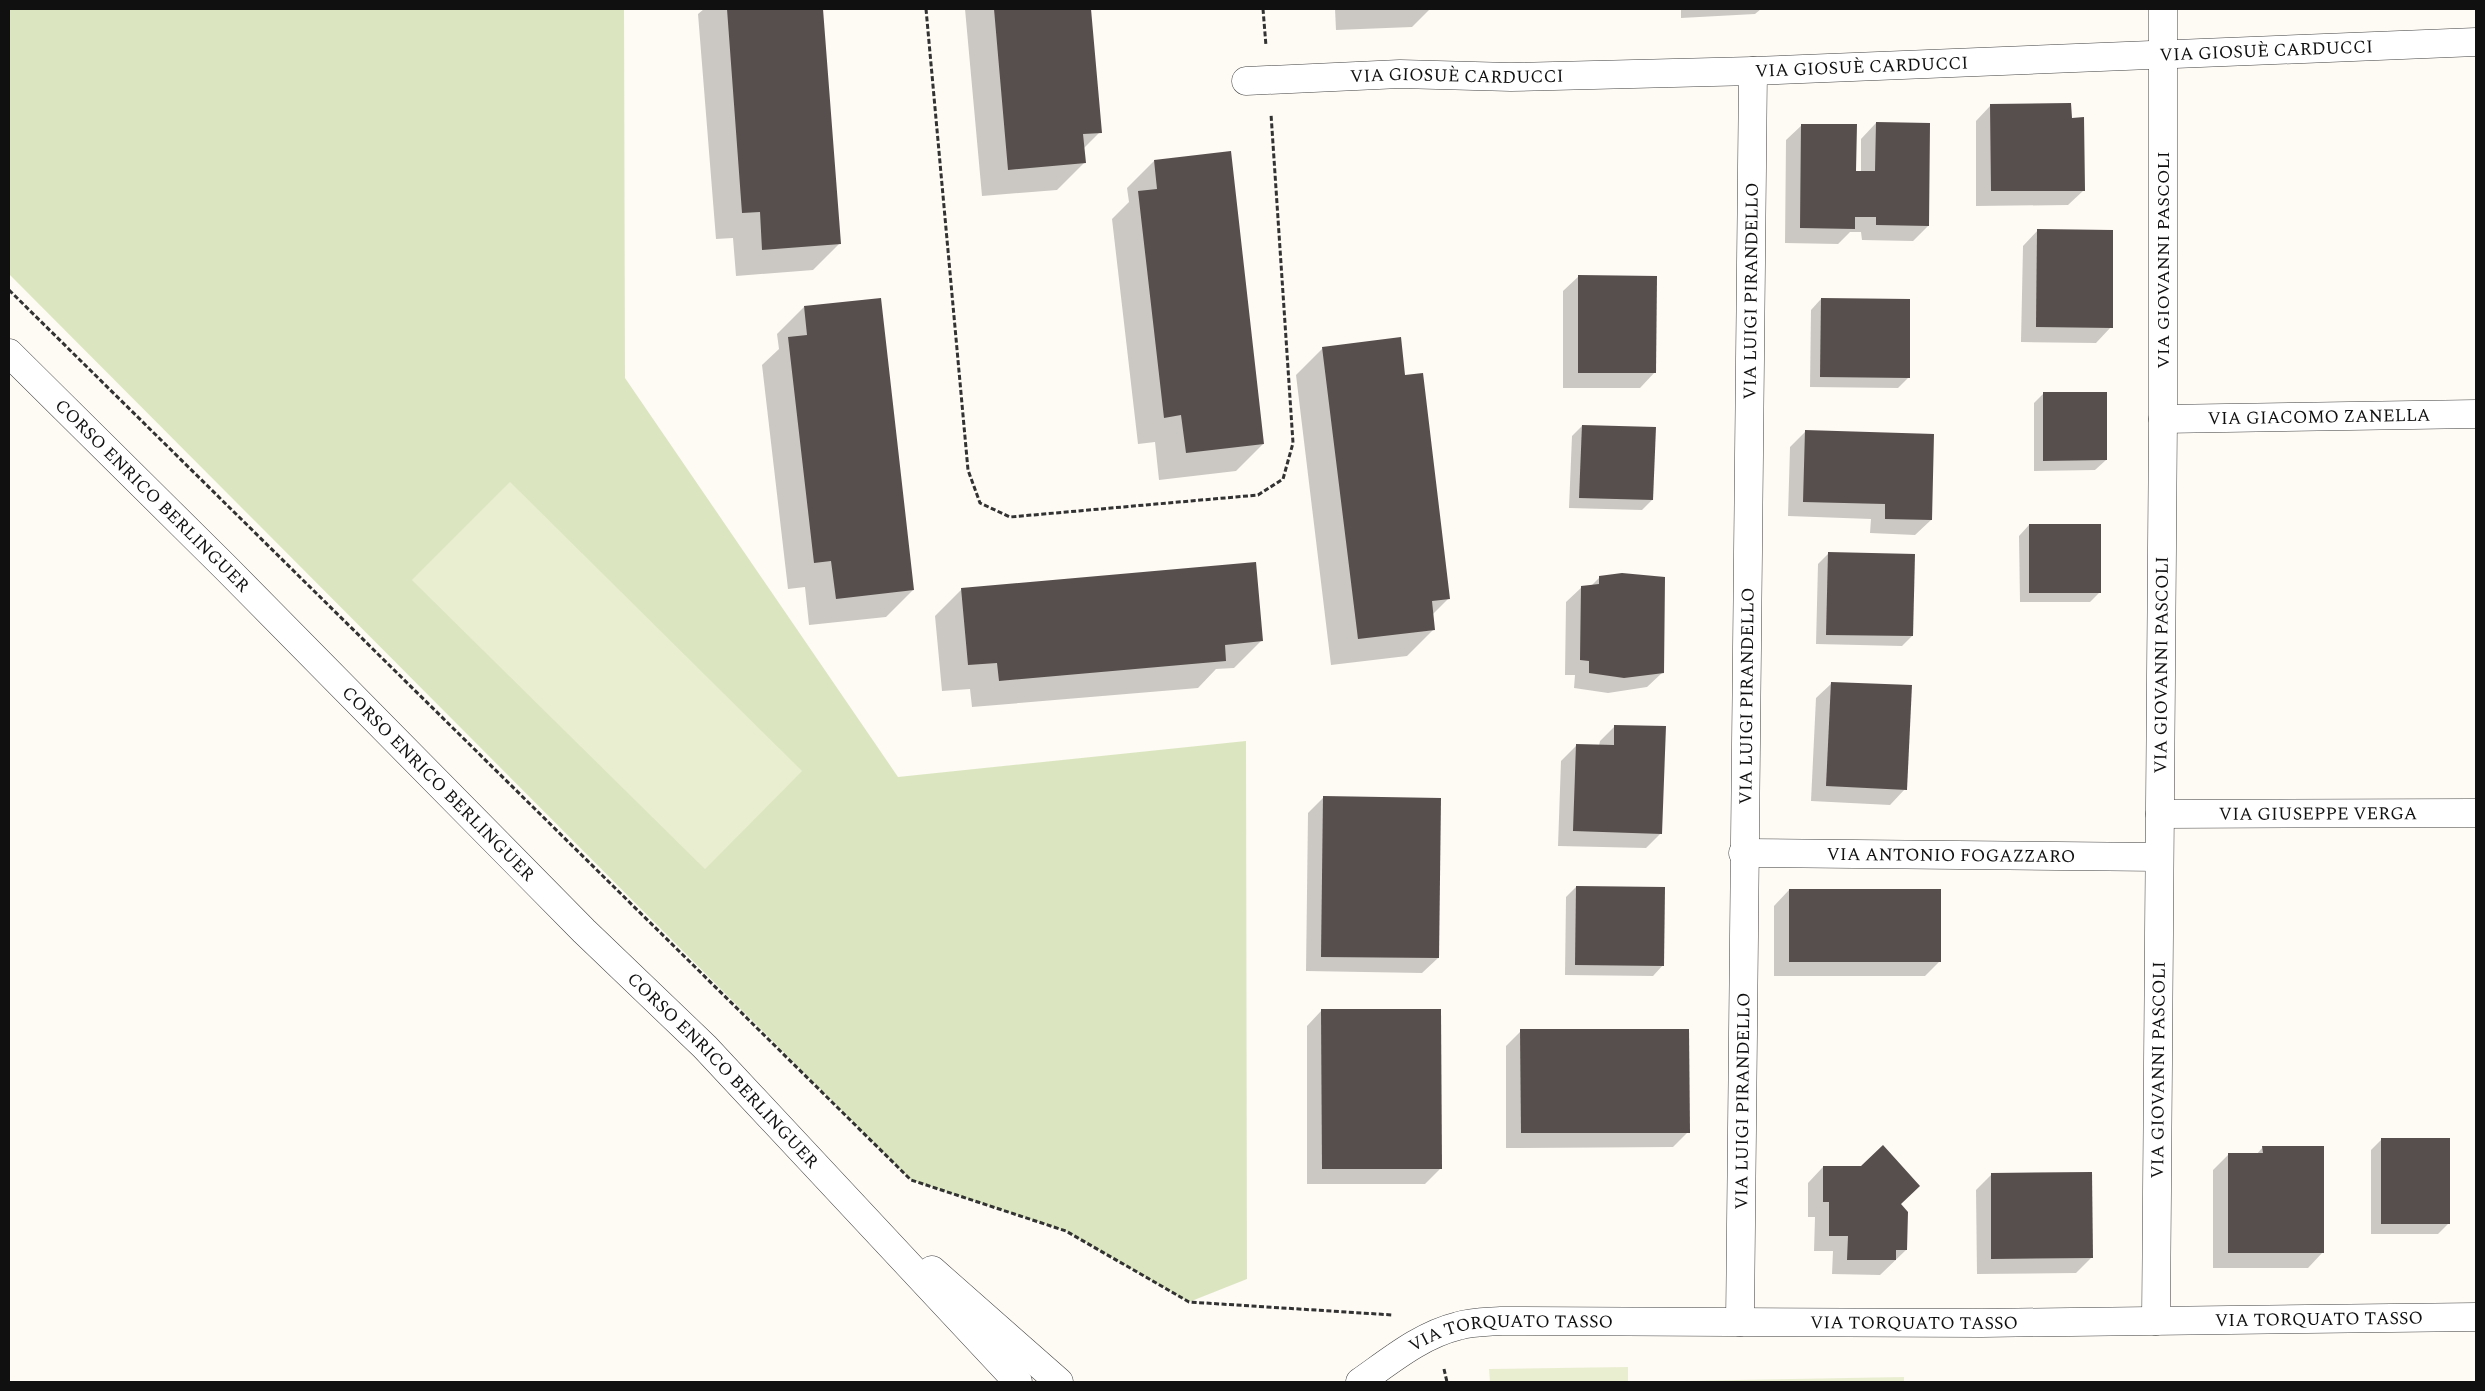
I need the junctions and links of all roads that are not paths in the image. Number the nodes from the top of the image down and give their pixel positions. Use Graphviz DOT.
graph roads {
  1 [pos="2163,9"];
  2 [pos="2476,42"];
  3 [pos="2163,56"];
  4 [pos="1753,71"];
  5 [pos="1257,81"];
  6 [pos="9,353"];
  7 [pos="2476,414"];
  8 [pos="2163,420"];
  9 [pos="2476,813"];
  10 [pos="2160,814"];
  11 [pos="1743,853"];
  12 [pos="2159,857"];
  13 [pos="864,1217"];
  14 [pos="2476,1317"];
  15 [pos="2156,1321"];
  16 [pos="1740,1322"];
  17 [pos="1363,1381"];
  18 [pos="1018,1382"];
  19 [pos="1059,1382"];
  1 -- 3 [label="street, VIA GIOVANNI PASCOLI"];
  2 -- 3 [label="street, VIA GIOSUÈ CARDUCCI"];
  3 -- 4 [label="street, VIA GIOSUÈ CARDUCCI"];
  3 -- 8 [label="street, VIA GIOVANNI PASCOLI"];
  4 -- 5 [label="street, VIA GIOSUÈ CARDUCCI"];
  4 -- 11 [label="street, VIA LUIGI PIRANDELLO"];
  6 -- 13 [label="street, CORSO ENRICO BERLINGUER"];
  7 -- 8 [label="street, VIA GIACOMO ZANELLA"];
  8 -- 10 [label="street, VIA GIOVANNI PASCOLI"];
  9 -- 10 [label="street, VIA GIUSEPPE VERGA"];
  10 -- 12 [label="street, VIA GIOVANNI PASCOLI"];
  11 -- 12 [label="street, VIA ANTONIO FOGAZZARO"];
  11 -- 16 [label="street, VIA LUIGI PIRANDELLO"];
  12 -- 15 [label="street, VIA GIOVANNI PASCOLI"];
  13 -- 18 [label="street, CORSO ENRICO BERLINGUER"];
  13 -- 19 [label="street, CORSO ENRICO BERLINGUER"];
  14 -- 15 [label="street, VIA TORQUATO TASSO"];
  15 -- 16 [label="street, VIA TORQUATO TASSO"];
  16 -- 17 [label="street, VIA TORQUATO TASSO"];
}
